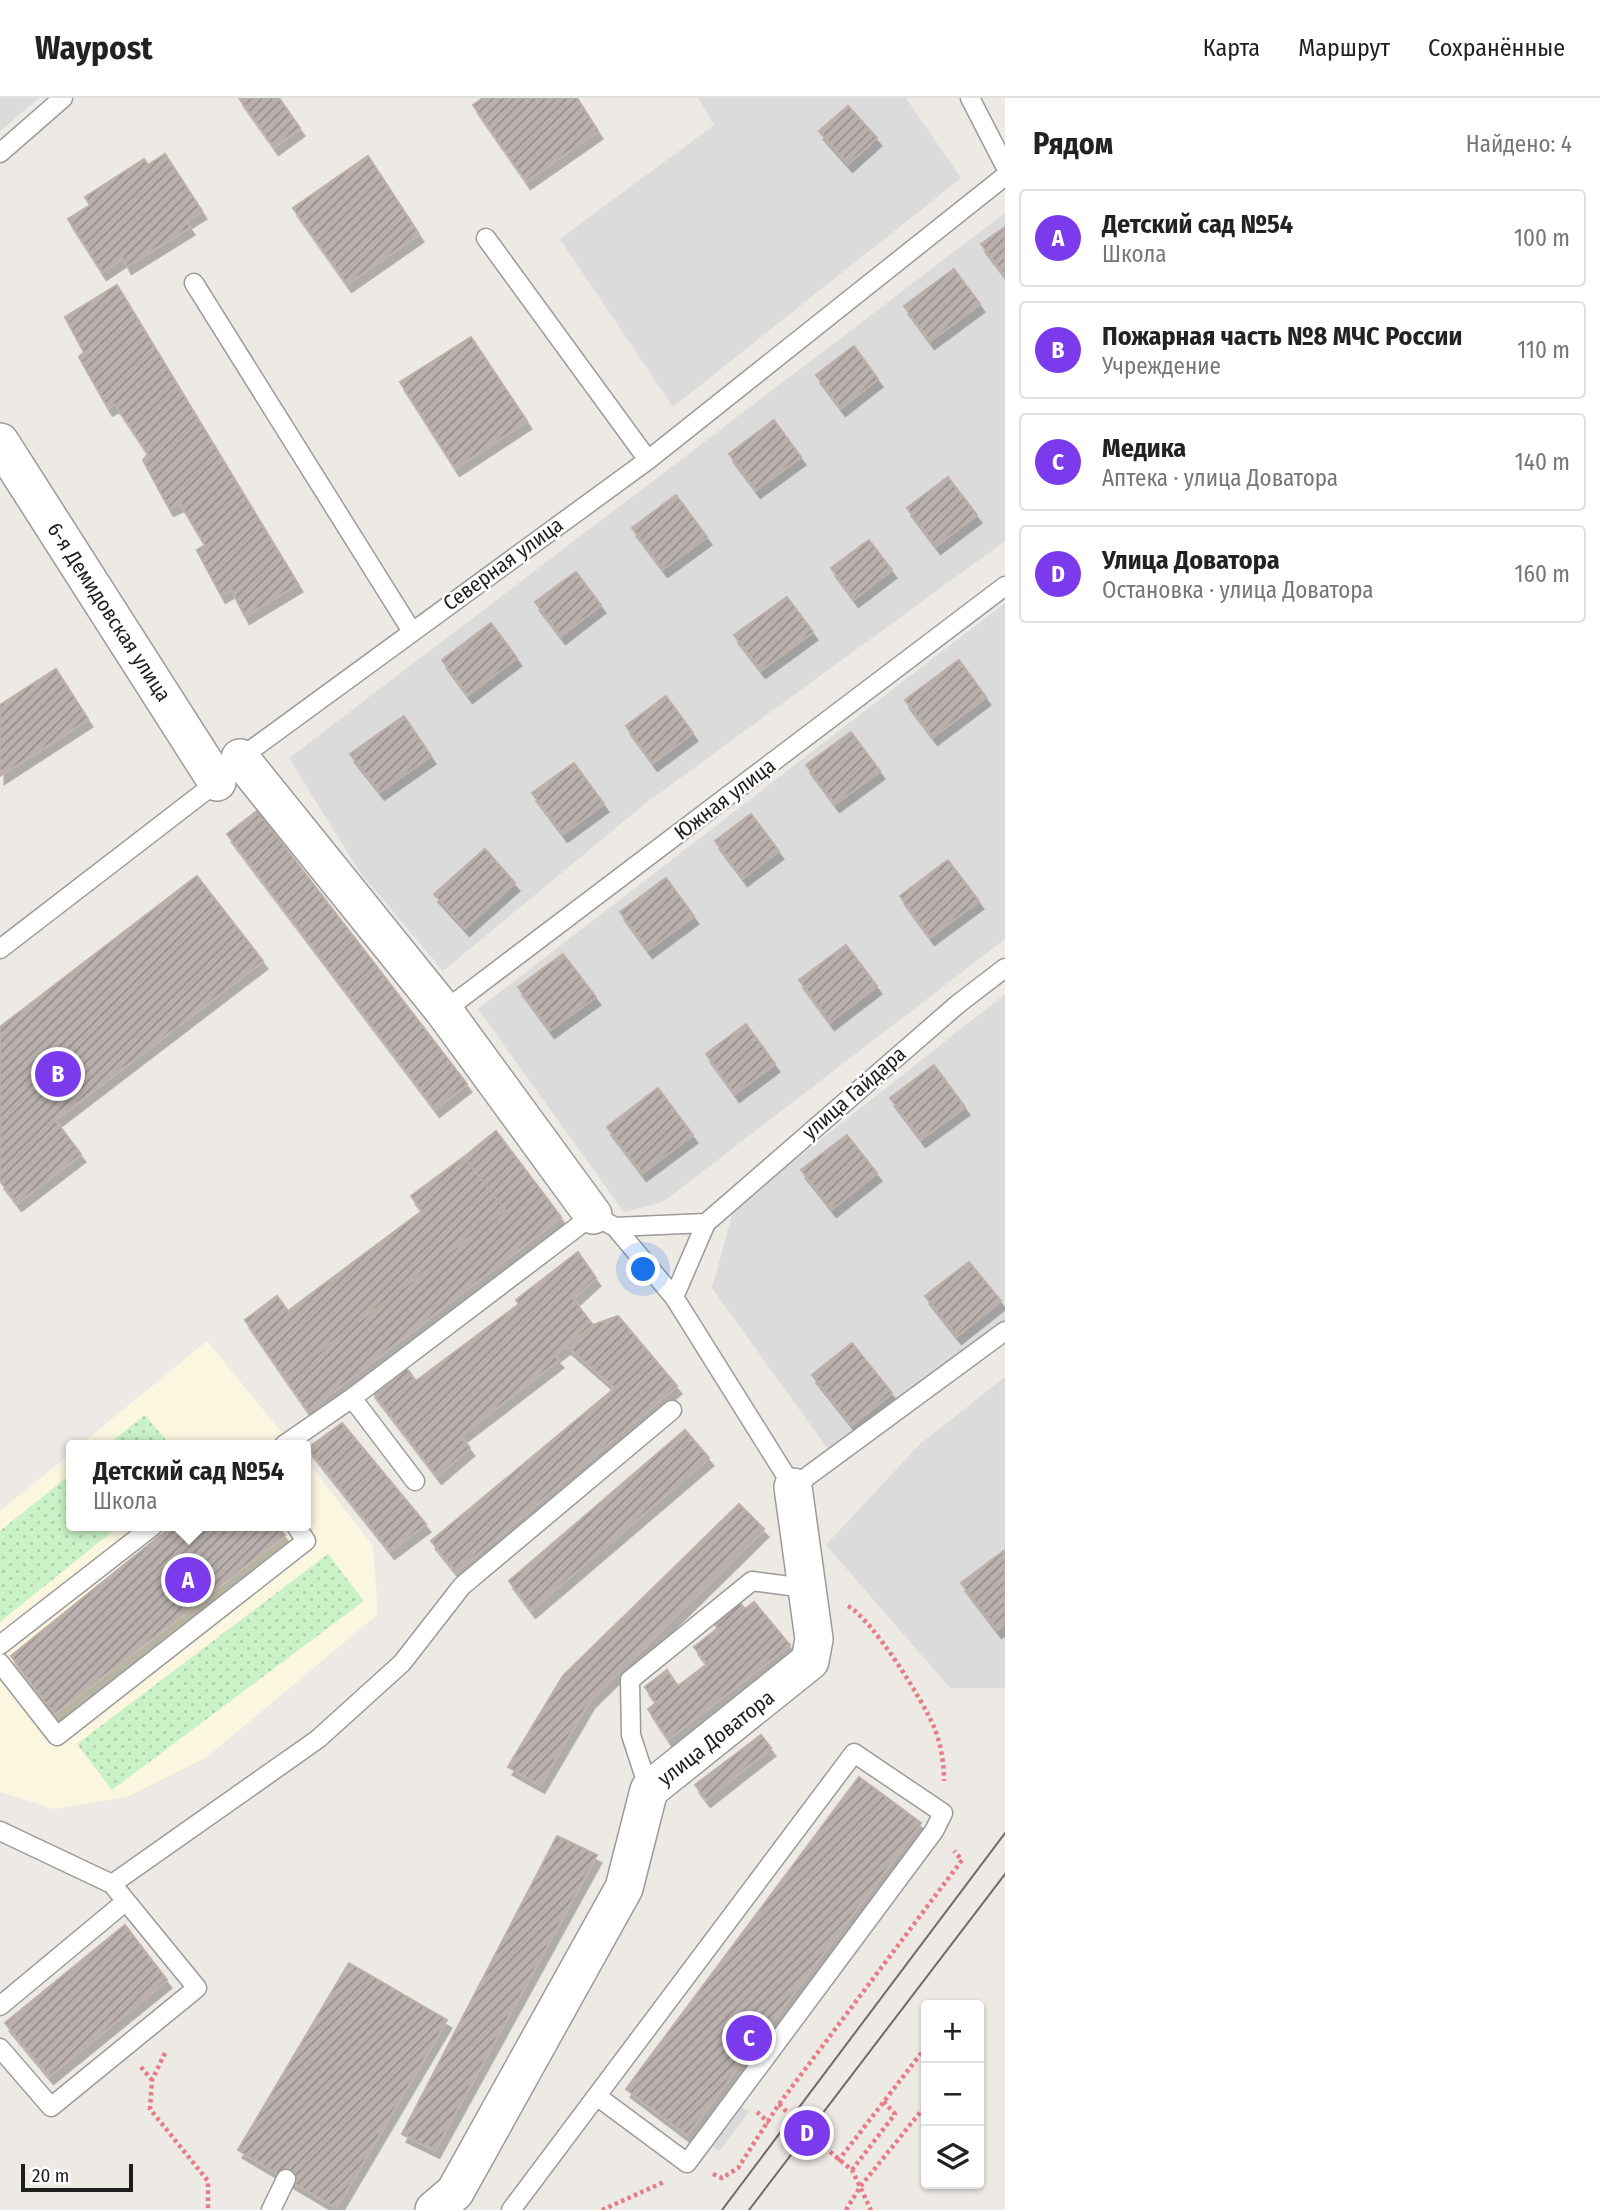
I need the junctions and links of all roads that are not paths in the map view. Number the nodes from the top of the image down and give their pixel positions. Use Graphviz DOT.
graph roads {
  1 [pos="63,98"];
  2 [pos="970,98"];
  3 [pos="0,153"];
  4 [pos="1005,166"];
  5 [pos="1005,176"];
  6 [pos="486,237"];
  7 [pos="194,283"];
  8 [pos="0,442"];
  9 [pos="648,460"];
  10 [pos="1005,586"];
  11 [pos="411,630"];
  12 [pos="229,770"];
  13 [pos="0,949"];
  14 [pos="1005,968"];
  15 [pos="444,1011"];
  16 [pos="604,1221"];
  17 [pos="706,1223"];
  18 [pos="674,1297"];
  19 [pos="1005,1331"];
  20 [pos="352,1398"];
  21 [pos="672,1409"];
  22 [pos="291,1440"];
  23 [pos="415,1481"];
  24 [pos="793,1487"];
  25 [pos="147,1531"];
  26 [pos="299,1531"];
  27 [pos="805,1588"];
  28 [pos="0,1645"];
  29 [pos="0,1663"];
  30 [pos="649,1790"];
  31 [pos="0,1831"];
  32 [pos="112,1884"];
  33 [pos="125,1902"];
  34 [pos="0,2006"];
  35 [pos="0,2048"];
  36 [pos="597,2097"];
  37 [pos="286,2179"];
  38 [pos="271,2210"];
  39 [pos="434,2210"];
  40 [pos="511,2210"];
  1 -- 3 [label="lane"];
  2 -- 4 [label="lane"];
  5 -- 9 [label="lane, Северная улица"];
  6 -- 9 [label="lane"];
  7 -- 11 [label="lane"];
  8 -- 12 [label="street, 6-я Демидовская улица"];
  9 -- 11 [label="lane, Северная улица"];
  10 -- 15 [label="lane, Южная улица"];
  11 -- 12 [label="lane, Северная улица"];
  12 -- 13 [label="lane, Северная улица"];
  12 -- 15 [label="street, 6-я Демидовская улица"];
  14 -- 17 [label="lane, улица Гайдара"];
  15 -- 16 [label="street, 6-я Демидовская улица"];
  16 -- 17 [label="lane"];
  16 -- 18 [label="lane"];
  16 -- 20 [label="lane"];
  17 -- 18 [label="lane"];
  18 -- 24 [label="lane"];
  19 -- 24 [label="lane"];
  20 -- 22 [label="lane"];
  20 -- 23 [label="lane"];
  21 -- 32 [label="lane"];
  24 -- 27 [label="street, улица Доватора"];
  25 -- 28 [label="lane"];
  26 -- 29 [label="lane"];
  27 -- 30 [label="street, улица Доватора"];
  27 -- 30 [label="lane"];
  30 -- 39 [label="street, улица Доватора"];
  31 -- 32 [label="lane"];
  32 -- 33 [label="lane"];
  33 -- 34 [label="lane"];
  33 -- 35 [label="lane"];
  36 -- 36 [label="lane"];
  36 -- 40 [label="lane"];
  37 -- 38 [label="lane"];
}
